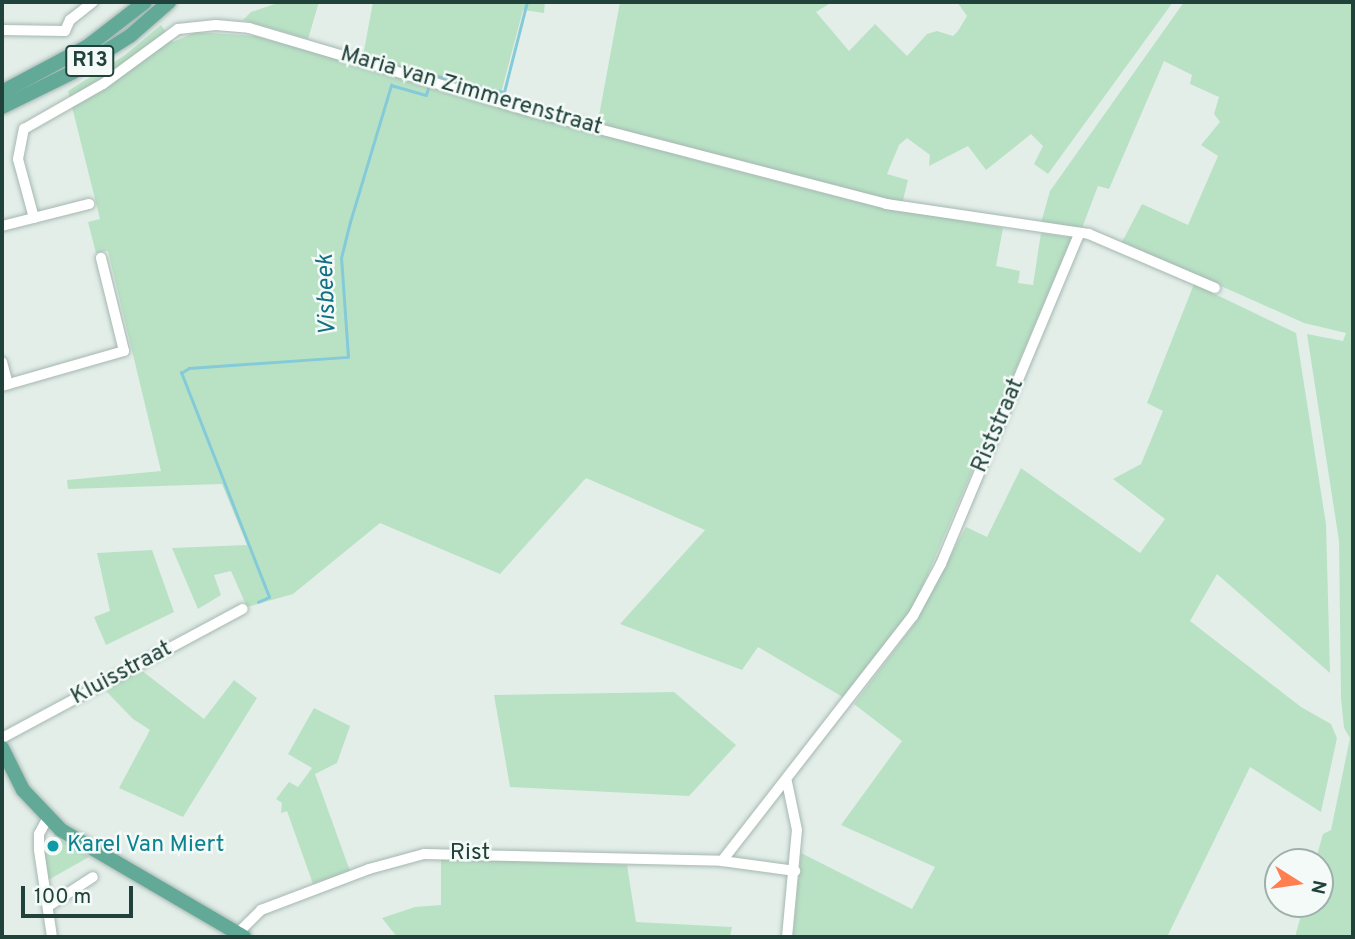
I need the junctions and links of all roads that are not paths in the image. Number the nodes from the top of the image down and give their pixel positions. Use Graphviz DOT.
graph roads {
  1 [pos="93,2"];
  2 [pos="145,2"];
  3 [pos="169,2"];
  4 [pos="2,30"];
  5 [pos="2,92"];
  6 [pos="2,107"];
  7 [pos="89,204"];
  8 [pos="34,218"];
  9 [pos="2,226"];
  10 [pos="1079,233"];
  11 [pos="101,258"];
  12 [pos="1215,288"];
  13 [pos="2,362"];
  14 [pos="5,385"];
  15 [pos="243,609"];
  16 [pos="2,738"];
  17 [pos="2,748"];
  18 [pos="787,782"];
  19 [pos="47,819"];
  20 [pos="722,861"];
  21 [pos="794,871"];
  22 [pos="93,877"];
  23 [pos="50,905"];
  24 [pos="241,935"];
  25 [pos="52,937"];
  26 [pos="787,937"];
  1 -- 4 [label="street"];
  2 -- 5 [label="main road, R13"];
  3 -- 6 [label="main road, R13"];
  7 -- 8 [label="street"];
  8 -- 9 [label="street"];
  8 -- 10 [label="street, Maria van Zimmerenstraat"];
  10 -- 12 [label="street"];
  10 -- 18 [label="street, Riststraat"];
  11 -- 14 [label="street"];
  13 -- 14 [label="street"];
  15 -- 16 [label="street, Kluisstraat"];
  17 -- 19 [label="main road"];
  18 -- 20 [label="street"];
  18 -- 21 [label="street"];
  19 -- 23 [label="street"];
  19 -- 24 [label="main road"];
  20 -- 21 [label="street, Rist"];
  20 -- 24 [label="street, Rist"];
  21 -- 26 [label="street"];
  22 -- 23 [label="street"];
  23 -- 25 [label="street"];
}
